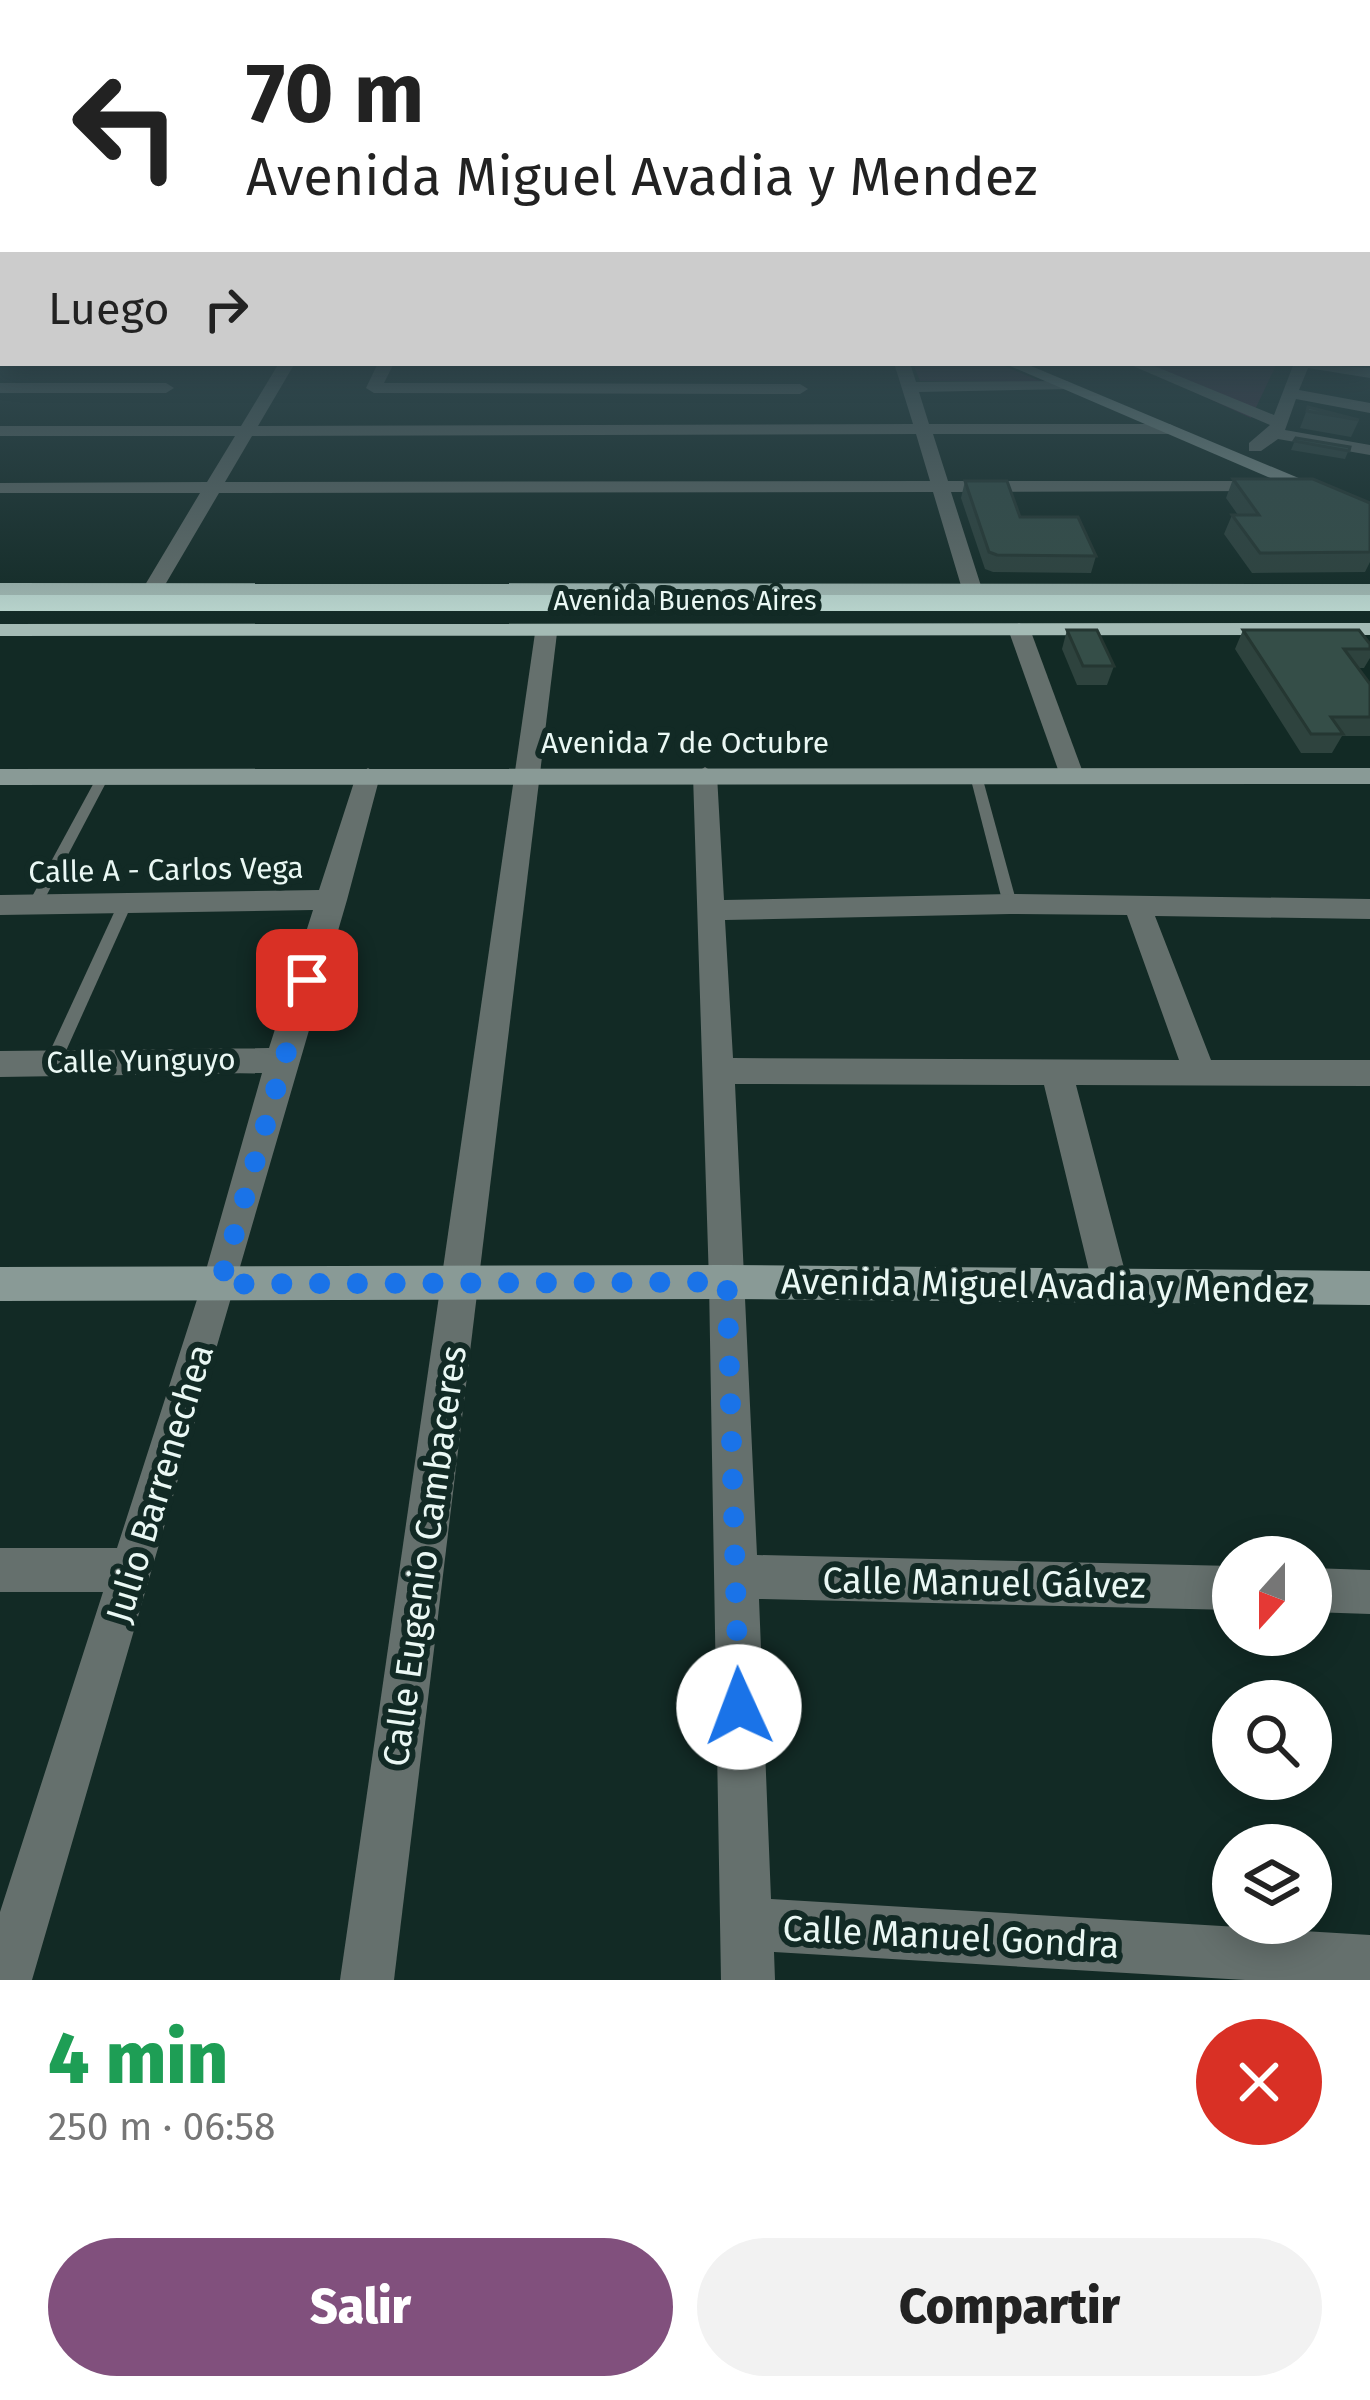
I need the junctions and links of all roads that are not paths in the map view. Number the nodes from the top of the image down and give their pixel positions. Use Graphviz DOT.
graph roads {
  1 [pos="243,440"];
  2 [pos="376,440"];
  3 [pos="715,440"];
  4 [pos="928,440"];
  5 [pos="1197,440"];
  6 [pos="1236,440"];
  7 [pos="1263,440"];
  8 [pos="1329,440"];
  9 [pos="1255,448"];
  10 [pos="1370,450"];
  11 [pos="580,457"];
  12 [pos="943,486"];
  13 [pos="1303,486"];
  14 [pos="0,488"];
  15 [pos="213,488"];
  16 [pos="1370,494"];
  17 [pos="1370,515"];
  18 [pos="0,589"];
  19 [pos="152,590"];
  20 [pos="972,590"];
  21 [pos="1370,590"];
  22 [pos="0,603"];
  23 [pos="1370,603"];
  24 [pos="1370,614"];
  25 [pos="0,615"];
  26 [pos="1019,629"];
  27 [pos="1370,629"];
  28 [pos="0,630"];
  29 [pos="546,633"];
  30 [pos="705,775"];
  31 [pos="368,776"];
  32 [pos="976,776"];
  33 [pos="1370,776"];
  34 [pos="0,777"];
  35 [pos="103,777"];
  36 [pos="527,777"];
  37 [pos="1073,778"];
  38 [pos="333,900"];
  39 [pos="35,904"];
  40 [pos="125,904"];
  41 [pos="1010,904"];
  42 [pos="0,905"];
  43 [pos="1137,905"];
  44 [pos="1370,909"];
  45 [pos="709,910"];
  46 [pos="281,1060"];
  47 [pos="53,1062"];
  48 [pos="0,1064"];
  49 [pos="719,1071"];
  50 [pos="1199,1071"];
  51 [pos="1057,1072"];
  52 [pos="1370,1073"];
  53 [pos="460,1282"];
  54 [pos="727,1282"];
  55 [pos="1110,1283"];
  56 [pos="0,1284"];
  57 [pos="220,1284"];
  58 [pos="1370,1288"];
  59 [pos="0,1570"];
  60 [pos="133,1570"];
  61 [pos="734,1576"];
  62 [pos="1212,1587"];
  63 [pos="1332,1591"];
  64 [pos="1370,1592"];
  65 [pos="747,1924"];
  66 [pos="7,1959"];
  67 [pos="1370,1960"];
  68 [pos="367,1980"];
  69 [pos="748,1980"];
  1 -- 15 [label="street"];
  2 -- 11 [label="street"];
  3 -- 11 [label="street"];
  4 -- 12 [label="street"];
  5 -- 13 [label="street"];
  6 -- 9 [label="street"];
  7 -- 9 [label="street"];
  8 -- 10 [label="street"];
  9 -- 16 [label="street"];
  11 -- 12 [label="street"];
  11 -- 15 [label="street"];
  12 -- 13 [label="street"];
  12 -- 20 [label="street"];
  13 -- 17 [label="street"];
  14 -- 15 [label="street"];
  15 -- 19 [label="street"];
  18 -- 19 [label="main road, Avenida Buenos Aires"];
  19 -- 20 [label="main road, Avenida Buenos Aires"];
  20 -- 21 [label="main road, Avenida Buenos Aires"];
  22 -- 23 [label="highway, Avenida Buenos Aires"];
  24 -- 25 [label="highway, Avenida Buenos Aires"];
  26 -- 27 [label="main road, Avenida Buenos Aires"];
  26 -- 29 [label="main road, Avenida Buenos Aires"];
  26 -- 37 [label="street"];
  28 -- 29 [label="main road, Avenida Buenos Aires"];
  29 -- 36 [label="street, Calle Eugenio Cambaceres"];
  30 -- 32 [label="street, Avenida 7 de Octubre"];
  30 -- 36 [label="street, Avenida 7 de Octubre"];
  30 -- 45 [label="street"];
  31 -- 35 [label="street, Avenida 7 de Octubre"];
  31 -- 36 [label="street, Avenida 7 de Octubre"];
  31 -- 38 [label="street, Julio Barrenechea"];
  32 -- 37 [label="street, Avenida 7 de Octubre"];
  32 -- 41 [label="lane"];
  33 -- 37 [label="street, Avenida 7 de Octubre"];
  34 -- 35 [label="street, Avenida 7 de Octubre"];
  35 -- 39 [label="lane"];
  36 -- 53 [label="street, Calle Eugenio Cambaceres"];
  38 -- 40 [label="street, Calle A - Carlos Vega"];
  38 -- 46 [label="street, Julio Barrenechea"];
  39 -- 40 [label="street, Calle A - Carlos Vega"];
  39 -- 42 [label="street, Calle A - Carlos Vega"];
  40 -- 47 [label="lane"];
  41 -- 43 [label="street"];
  41 -- 45 [label="street"];
  43 -- 44 [label="street"];
  43 -- 50 [label="street"];
  45 -- 49 [label="street"];
  46 -- 47 [label="street, Calle Yunguyo"];
  46 -- 57 [label="street, Julio Barrenechea"];
  47 -- 48 [label="street, Calle Yunguyo"];
  49 -- 51 [label="street"];
  49 -- 54 [label="street"];
  50 -- 51 [label="street"];
  50 -- 52 [label="street"];
  51 -- 55 [label="street"];
  53 -- 54 [label="street, Avenida Miguel Avadia y Mendez"];
  53 -- 57 [label="street, Avenida Miguel Avadia y Mendez"];
  53 -- 68 [label="street, Calle Eugenio Cambaceres"];
  54 -- 55 [label="street, Avenida Miguel Avadia y Mendez"];
  54 -- 61 [label="street"];
  55 -- 58 [label="street, Avenida Miguel Avadia y Mendez"];
  56 -- 57 [label="street, Avenida Miguel Avadia y Mendez"];
  57 -- 60 [label="street, Julio Barrenechea"];
  59 -- 60 [label="street"];
  60 -- 66 [label="street, Julio Barrenechea"];
  61 -- 62 [label="street, Calle Manuel Gálvez"];
  61 -- 65 [label="street"];
  63 -- 64 [label="street"];
  65 -- 67 [label="street, Calle Manuel Gondra"];
  65 -- 69 [label="street"];
}
